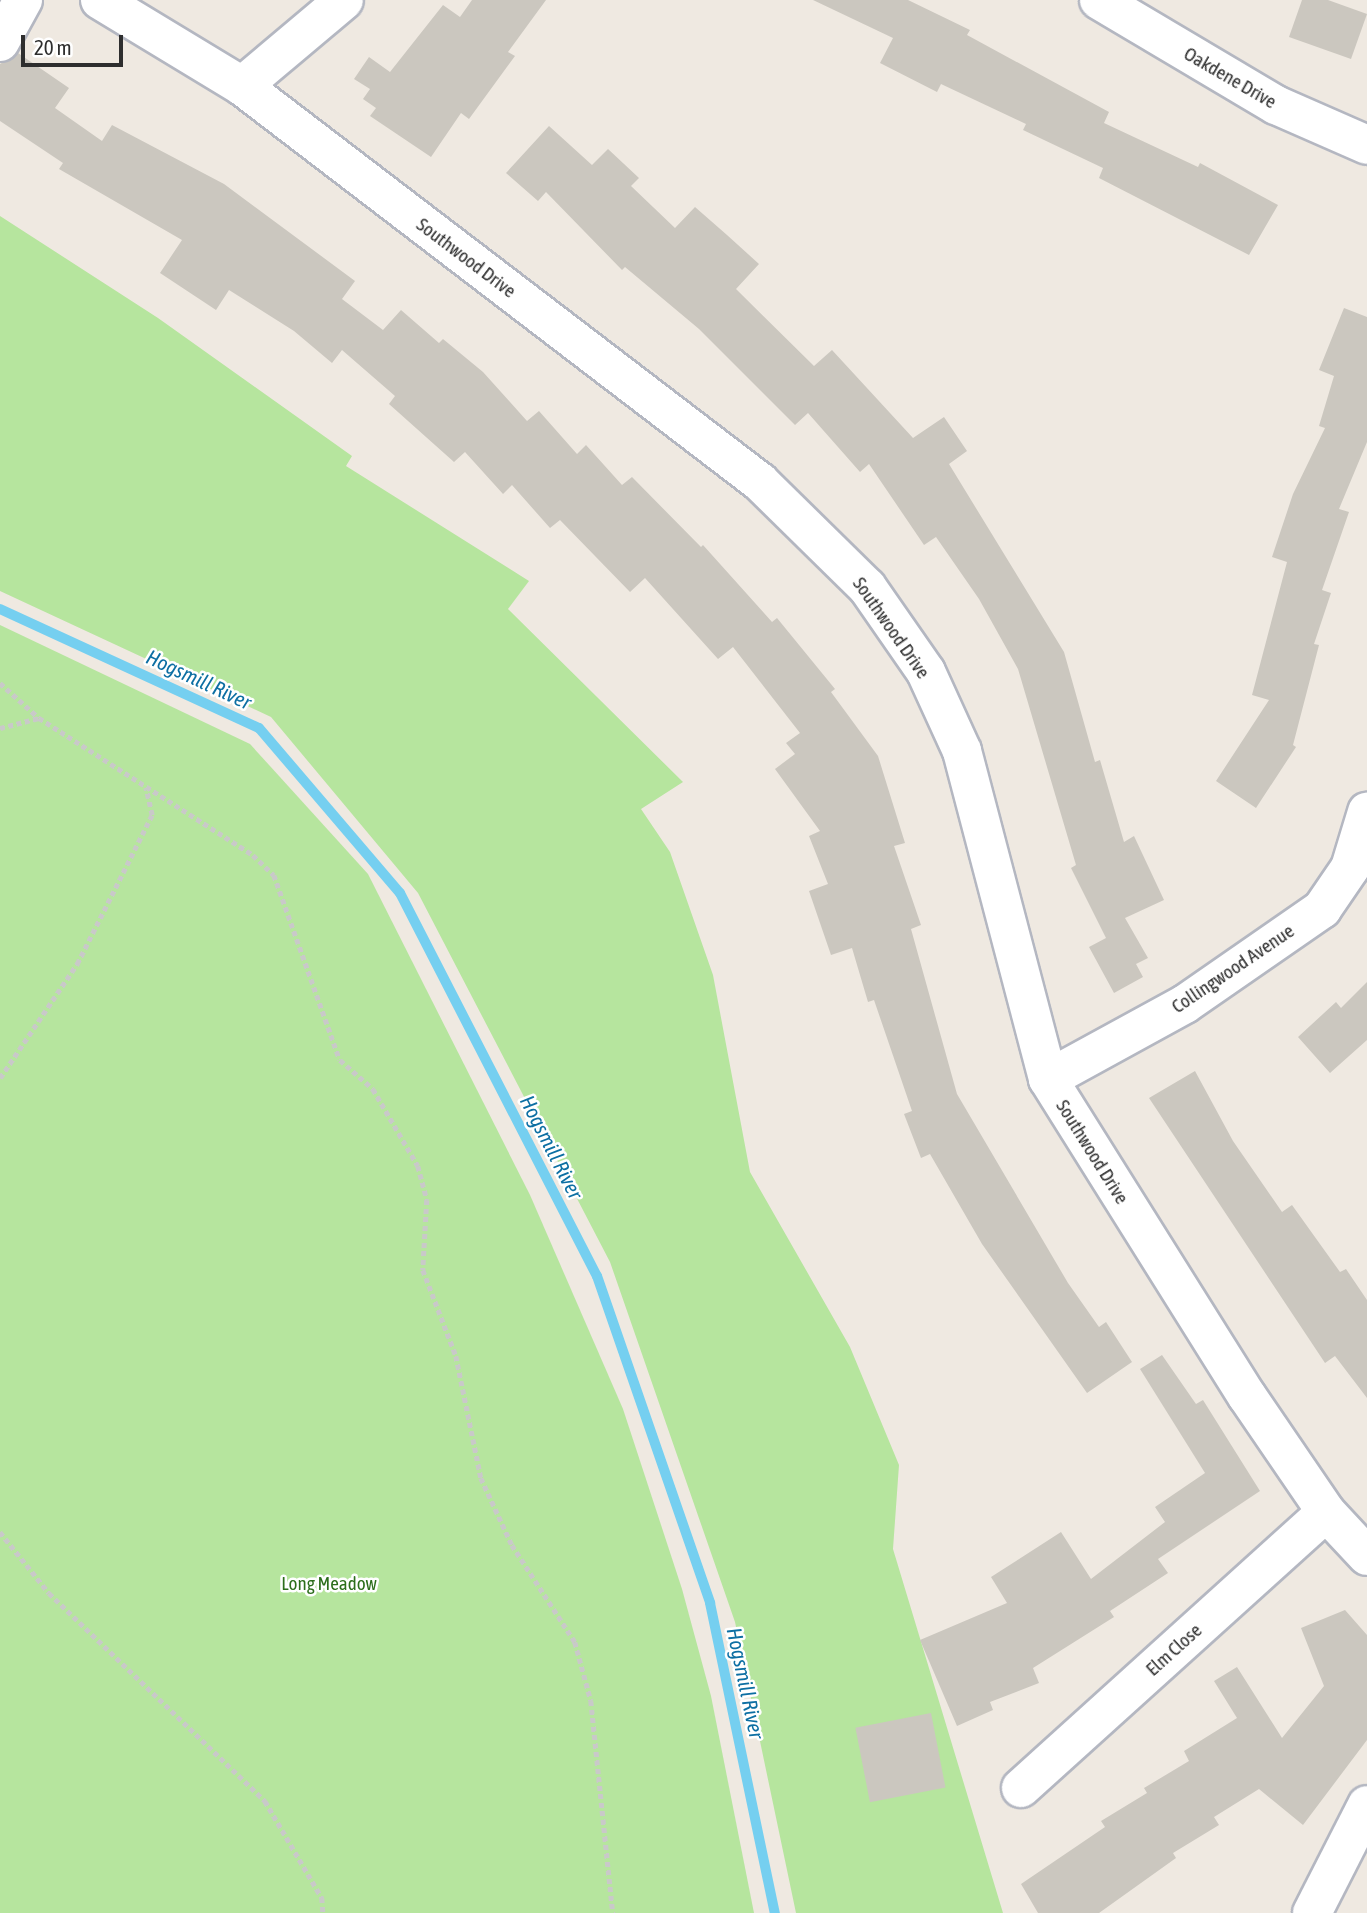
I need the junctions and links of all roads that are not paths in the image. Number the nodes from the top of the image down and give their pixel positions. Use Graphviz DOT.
graph roads {
  1 [pos="23,0"];
  2 [pos="100,0"];
  3 [pos="344,0"];
  4 [pos="1099,0"];
  5 [pos="0,42"];
  6 [pos="242,86"];
  7 [pos="1367,145"];
  8 [pos="1367,812"];
  9 [pos="1048,1079"];
  10 [pos="1326,1512"];
  11 [pos="1367,1556"];
  12 [pos="1021,1788"];
  13 [pos="1367,1805"];
  14 [pos="1312,1913"];
  1 -- 5 [label="street"];
  2 -- 6 [label="street, Southwood Drive"];
  3 -- 6 [label="street"];
  4 -- 7 [label="street, Oakdene Drive"];
  6 -- 9 [label="street, Southwood Drive"];
  8 -- 9 [label="street, Collingwood Avenue"];
  9 -- 10 [label="street, Southwood Drive"];
  10 -- 11 [label="street, Southwood Drive"];
  10 -- 12 [label="street, Elm Close"];
  13 -- 14 [label="street"];
}
